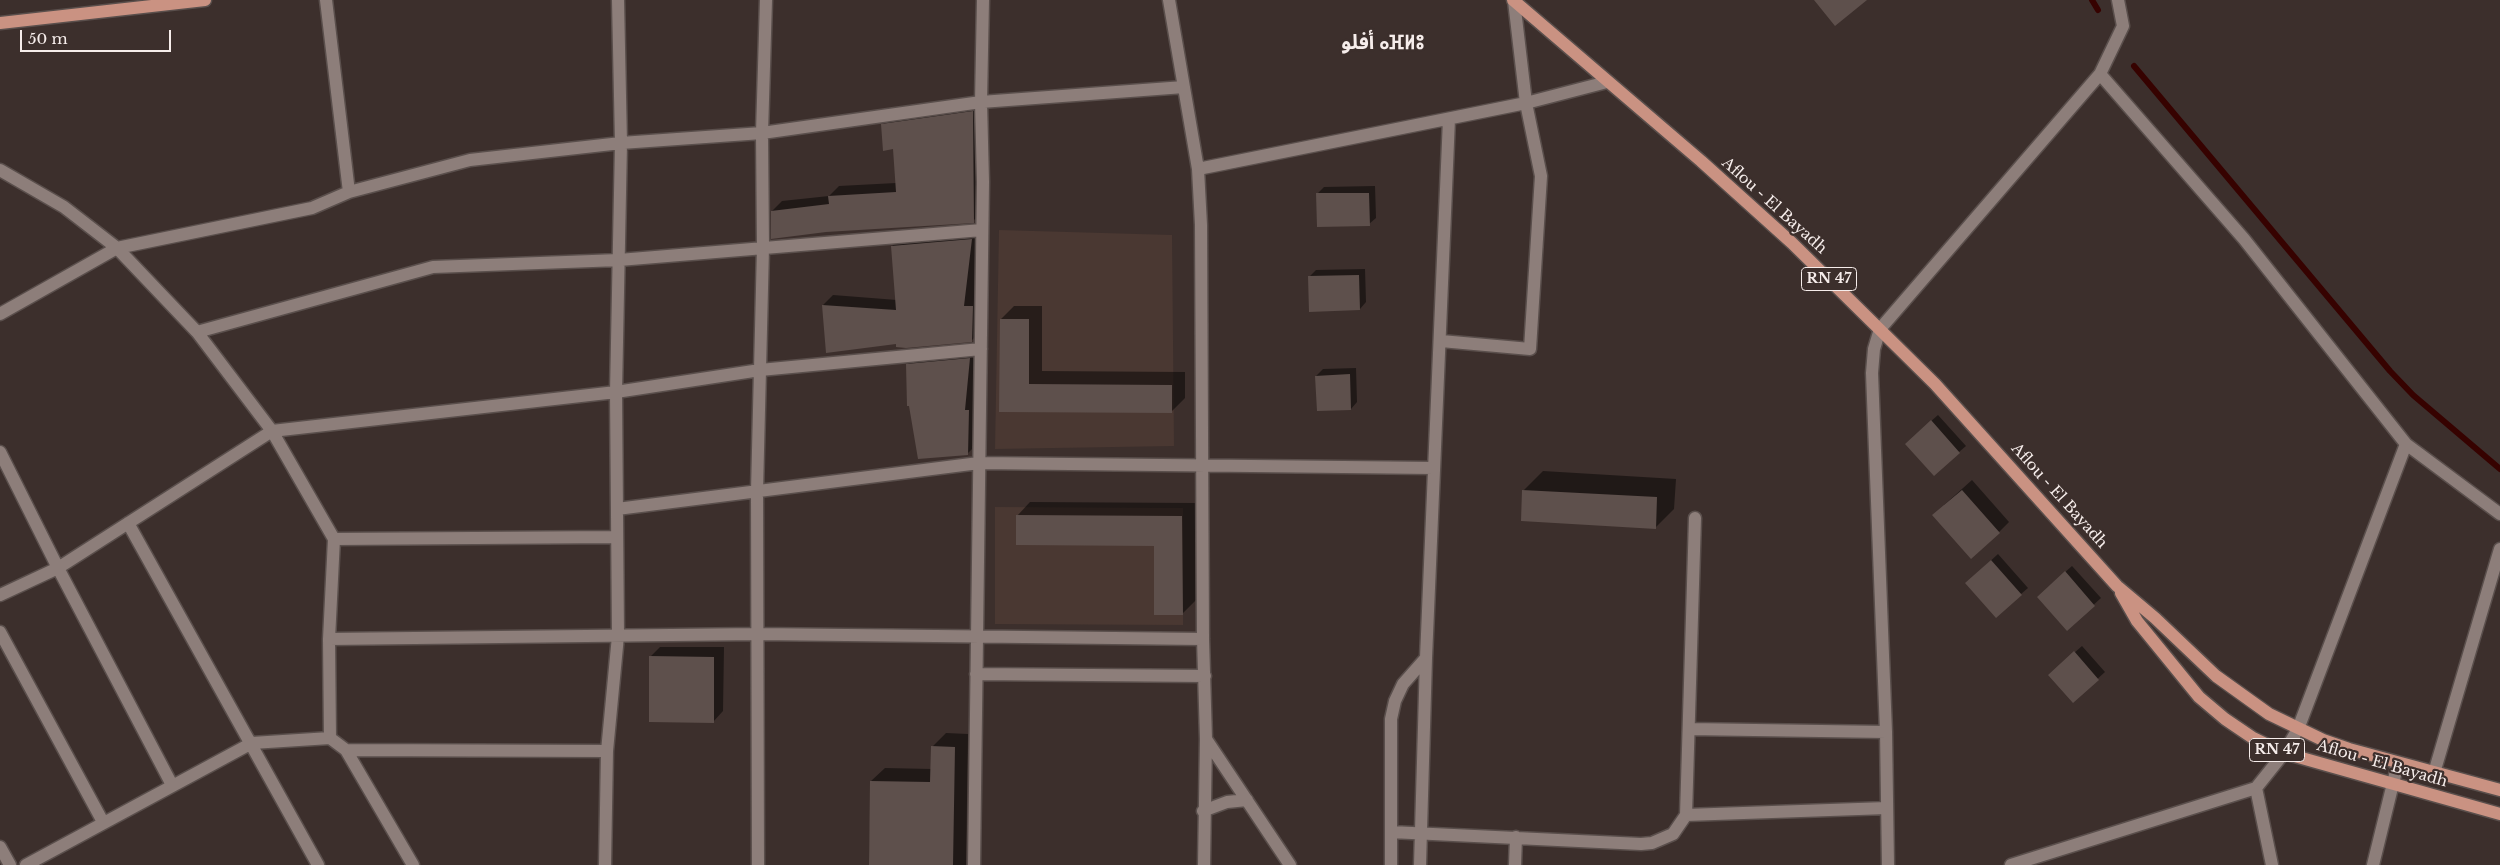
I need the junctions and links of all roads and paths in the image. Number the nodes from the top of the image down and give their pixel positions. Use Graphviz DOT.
graph roads {
  1 [pos="205,0"];
  2 [pos="326,0"];
  3 [pos="618,0"];
  4 [pos="766,0"];
  5 [pos="983,0"];
  6 [pos="1170,0"];
  7 [pos="1513,0"];
  8 [pos="2118,0"];
  9 [pos="158,3"];
  10 [pos="0,23"];
  11 [pos="2100,74"];
  12 [pos="1607,82"];
  13 [pos="1184,87"];
  14 [pos="980,102"];
  15 [pos="1526,103"];
  16 [pos="1449,119"];
  17 [pos="762,133"];
  18 [pos="621,143"];
  19 [pos="1198,169"];
  20 [pos="0,170"];
  21 [pos="349,192"];
  22 [pos="982,230"];
  23 [pos="117,248"];
  24 [pos="763,248"];
  25 [pos="618,260"];
  26 [pos="0,314"];
  27 [pos="1880,329"];
  28 [pos="197,332"];
  29 [pos="1441,341"];
  30 [pos="981,349"];
  31 [pos="760,370"];
  32 [pos="616,392"];
  33 [pos="272,431"];
  34 [pos="2406,444"];
  35 [pos="0,452"];
  36 [pos="979,462"];
  37 [pos="1203,467"];
  38 [pos="1434,468"];
  39 [pos="757,491"];
  40 [pos="617,509"];
  41 [pos="2500,514"];
  42 [pos="1694,518"];
  43 [pos="128,523"];
  44 [pos="616,537"];
  45 [pos="334,539"];
  46 [pos="2500,549"];
  47 [pos="58,568"];
  48 [pos="2118,586"];
  49 [pos="0,595"];
  50 [pos="0,632"];
  51 [pos="757,634"];
  52 [pos="618,636"];
  53 [pos="977,637"];
  54 [pos="328,639"];
  55 [pos="1203,639"];
  56 [pos="1426,658"];
  57 [pos="976,674"];
  58 [pos="1205,676"];
  59 [pos="2298,729"];
  60 [pos="1689,730"];
  61 [pos="1886,732"];
  62 [pos="330,738"];
  63 [pos="1206,739"];
  64 [pos="252,743"];
  65 [pos="346,750"];
  66 [pos="607,751"];
  67 [pos="2284,753"];
  68 [pos="2398,763"];
  69 [pos="2434,773"];
  70 [pos="172,785"];
  71 [pos="2393,785"];
  72 [pos="2256,788"];
  73 [pos="2500,790"];
  74 [pos="1247,800"];
  75 [pos="1887,808"];
  76 [pos="1203,812"];
  77 [pos="2500,814"];
  78 [pos="1686,815"];
  79 [pos="103,822"];
  80 [pos="1391,832"];
  81 [pos="1421,834"];
  82 [pos="1516,838"];
  83 [pos="0,847"];
  84 [pos="10,865"];
  85 [pos="26,865"];
  86 [pos="318,865"];
  87 [pos="414,865"];
  88 [pos="605,865"];
  89 [pos="758,865"];
  90 [pos="974,865"];
  91 [pos="1204,865"];
  92 [pos="1290,865"];
  93 [pos="1391,865"];
  94 [pos="1420,865"];
  95 [pos="1516,865"];
  96 [pos="1888,865"];
  97 [pos="2011,865"];
  98 [pos="2272,865"];
  99 [pos="2373,865"];
  1 -- 9 [label="main road"];
  2 -- 21 [label="street"];
  3 -- 18 [label="street"];
  4 -- 17 [label="street"];
  5 -- 14 [label="street"];
  6 -- 13 [label="street"];
  7 -- 12 [label="main road, Aflou - El Bayadh / RN 47"];
  7 -- 15 [label="street"];
  8 -- 11 [label="street"];
  9 -- 10 [label="main road"];
  11 -- 27 [label="street"];
  11 -- 34 [label="street"];
  12 -- 15 [label="street"];
  12 -- 27 [label="main road, Aflou - El Bayadh / RN 47"];
  13 -- 14 [label="street"];
  13 -- 19 [label="street"];
  14 -- 17 [label="street"];
  14 -- 22 [label="street"];
  15 -- 16 [label="street"];
  15 -- 29 [label="street"];
  16 -- 19 [label="street"];
  16 -- 29 [label="street"];
  17 -- 18 [label="street"];
  17 -- 24 [label="street"];
  18 -- 21 [label="street"];
  18 -- 25 [label="street"];
  19 -- 37 [label="street"];
  20 -- 23 [label="street"];
  21 -- 23 [label="street"];
  22 -- 24 [label="street"];
  22 -- 30 [label="street"];
  23 -- 26 [label="street"];
  23 -- 28 [label="street"];
  24 -- 25 [label="street"];
  24 -- 31 [label="street"];
  25 -- 28 [label="street"];
  25 -- 32 [label="street"];
  27 -- 48 [label="main road, Aflou - El Bayadh / RN 47"];
  27 -- 61 [label="street"];
  28 -- 33 [label="street"];
  29 -- 38 [label="street"];
  30 -- 31 [label="street"];
  30 -- 36 [label="street"];
  31 -- 32 [label="street"];
  31 -- 39 [label="street"];
  32 -- 33 [label="street"];
  32 -- 40 [label="street"];
  33 -- 43 [label="street"];
  33 -- 45 [label="street"];
  34 -- 41 [label="street"];
  34 -- 59 [label="street"];
  35 -- 47 [label="street"];
  36 -- 37 [label="street"];
  36 -- 39 [label="street"];
  36 -- 53 [label="street"];
  37 -- 38 [label="street"];
  37 -- 55 [label="street"];
  38 -- 56 [label="street"];
  39 -- 40 [label="street"];
  39 -- 51 [label="street"];
  40 -- 44 [label="street"];
  42 -- 60 [label="street"];
  43 -- 47 [label="street"];
  43 -- 64 [label="street"];
  44 -- 45 [label="street"];
  44 -- 52 [label="street"];
  45 -- 54 [label="street"];
  46 -- 69 [label="street"];
  47 -- 49 [label="street"];
  47 -- 70 [label="street"];
  48 -- 59 [label="main road, Aflou - El Bayadh / RN 47"];
  48 -- 67 [label="main road, Aflou - El Bayadh / RN 47"];
  50 -- 79 [label="street"];
  51 -- 52 [label="street"];
  51 -- 53 [label="street"];
  51 -- 89 [label="street"];
  52 -- 54 [label="street"];
  52 -- 66 [label="street"];
  53 -- 55 [label="street"];
  53 -- 57 [label="street"];
  54 -- 62 [label="street"];
  55 -- 58 [label="street"];
  56 -- 80 [label="street"];
  56 -- 81 [label="street"];
  57 -- 58 [label="street"];
  57 -- 90 [label="street"];
  58 -- 63 [label="street"];
  59 -- 67 [label="street"];
  59 -- 68 [label="main road, Aflou - El Bayadh / RN 47"];
  60 -- 61 [label="street"];
  60 -- 78 [label="street"];
  61 -- 75 [label="street"];
  62 -- 64 [label="street"];
  62 -- 65 [label="street"];
  63 -- 74 [label="street"];
  63 -- 76 [label="street"];
  64 -- 70 [label="street"];
  64 -- 86 [label="street"];
  65 -- 66 [label="street"];
  65 -- 87 [label="street"];
  66 -- 88 [label="street"];
  67 -- 71 [label="main road, Aflou - El Bayadh / RN 47"];
  67 -- 72 [label="street"];
  68 -- 69 [label="main road, Aflou - El Bayadh / RN 47"];
  68 -- 71 [label="street"];
  69 -- 73 [label="main road, Aflou - El Bayadh / RN 47"];
  70 -- 79 [label="street"];
  71 -- 77 [label="main road, Aflou - El Bayadh / RN 47"];
  71 -- 99 [label="street"];
  72 -- 97 [label="street"];
  72 -- 98 [label="street"];
  74 -- 76 [label="street"];
  74 -- 92 [label="street"];
  75 -- 78 [label="street"];
  75 -- 96 [label="street"];
  76 -- 91 [label="street"];
  78 -- 82 [label="street"];
  79 -- 85 [label="street"];
  80 -- 81 [label="street"];
  80 -- 93 [label="street"];
  81 -- 82 [label="street"];
  81 -- 94 [label="street"];
  82 -- 95 [label="street"];
  83 -- 84 [label="street"];
}
